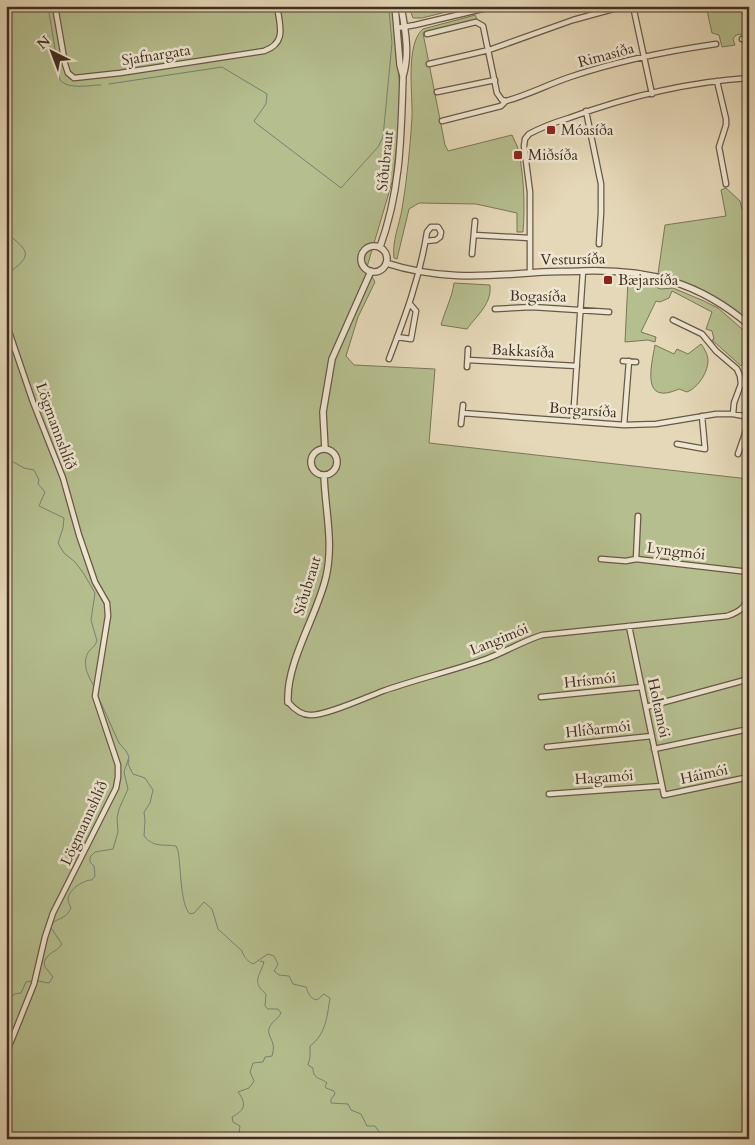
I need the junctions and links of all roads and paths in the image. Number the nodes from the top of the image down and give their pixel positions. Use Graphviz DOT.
graph roads {
  1 [pos="55,6"];
  2 [pos="277,6"];
  3 [pos="395,6"];
  4 [pos="401,6"];
  5 [pos="495,6"];
  6 [pos="624,6"];
  7 [pos="633,6"];
  8 [pos="405,27"];
  9 [pos="397,28"];
  10 [pos="427,34"];
  11 [pos="742,39"];
  12 [pos="749,39"];
  13 [pos="716,44"];
  14 [pos="490,50"];
  15 [pos="644,58"];
  16 [pos="429,64"];
  17 [pos="403,76"];
  18 [pos="749,78"];
  19 [pos="495,80"];
  20 [pos="716,81"];
  21 [pos="437,92"];
  22 [pos="652,94"];
  23 [pos="506,101"];
  24 [pos="586,111"];
  25 [pos="442,120"];
  26 [pos="726,184"];
  27 [pos="475,222"];
  28 [pos="474,235"];
  29 [pos="530,238"];
  30 [pos="426,241"];
  31 [pos="599,244"];
  32 [pos="380,247"];
  33 [pos="472,254"];
  34 [pos="386,263"];
  35 [pos="371,271"];
  36 [pos="584,271"];
  37 [pos="420,272"];
  38 [pos="530,272"];
  39 [pos="410,304"];
  40 [pos="495,310"];
  41 [pos="581,310"];
  42 [pos="609,312"];
  43 [pos="673,320"];
  44 [pos="6,323"];
  45 [pos="749,325"];
  46 [pos="397,336"];
  47 [pos="468,348"];
  48 [pos="389,359"];
  49 [pos="468,360"];
  50 [pos="623,361"];
  51 [pos="629,361"];
  52 [pos="636,362"];
  53 [pos="577,366"];
  54 [pos="467,367"];
  55 [pos="463,405"];
  56 [pos="462,413"];
  57 [pos="733,414"];
  58 [pos="702,416"];
  59 [pos="749,417"];
  60 [pos="573,421"];
  61 [pos="749,422"];
  62 [pos="461,424"];
  63 [pos="624,426"];
  64 [pos="676,444"];
  65 [pos="325,449"];
  66 [pos="705,449"];
  67 [pos="711,450"];
  68 [pos="738,454"];
  69 [pos="324,475"];
  70 [pos="749,502"];
  71 [pos="749,512"];
  72 [pos="638,516"];
  73 [pos="601,559"];
  74 [pos="636,559"];
  75 [pos="749,572"];
  76 [pos="749,594"];
  77 [pos="629,626"];
  78 [pos="749,679"];
  79 [pos="642,687"];
  80 [pos="541,697"];
  81 [pos="288,702"];
  82 [pos="646,707"];
  83 [pos="749,729"];
  84 [pos="652,736"];
  85 [pos="547,747"];
  86 [pos="654,749"];
  87 [pos="749,777"];
  88 [pos="662,786"];
  89 [pos="549,794"];
  90 [pos="664,795"];
  91 [pos="6,1054"];
  1 -- 2 [label="street, Sjafnargata"];
  3 -- 9 [label="street, Síðubraut"];
  4 -- 8 [label="street, Síðubraut"];
  5 -- 8 [label="street"];
  6 -- 14 [label="street"];
  7 -- 15 [label="street"];
  8 -- 9 [label="street"];
  8 -- 17 [label="street, Síðubraut"];
  9 -- 17 [label="street, Síðubraut"];
  10 -- 14 [label="street"];
  11 -- 12 [label="street"];
  13 -- 15 [label="street, Rimasíða"];
  14 -- 16 [label="street"];
  14 -- 19 [label="street"];
  15 -- 22 [label="street"];
  15 -- 23 [label="street, Rimasíða"];
  17 -- 32 [label="street, Síðubraut"];
  18 -- 20 [label="street"];
  19 -- 21 [label="street"];
  19 -- 23 [label="street"];
  20 -- 22 [label="street"];
  20 -- 26 [label="street"];
  22 -- 24 [label="street"];
  23 -- 25 [label="street, Rimasíða"];
  24 -- 29 [label="street"];
  24 -- 31 [label="street"];
  27 -- 28 [label="street"];
  28 -- 29 [label="street"];
  28 -- 33 [label="street"];
  29 -- 38 [label="street"];
  30 -- 37 [label="street"];
  32 -- 34 [label="street"];
  32 -- 35 [label="street"];
  34 -- 35 [label="street"];
  34 -- 37 [label="street, Vestursíða"];
  35 -- 65 [label="street"];
  36 -- 38 [label="street, Vestursíða"];
  36 -- 41 [label="street"];
  36 -- 45 [label="street, Vestursíða"];
  37 -- 38 [label="street, Vestursíða"];
  37 -- 39 [label="street"];
  39 -- 46 [label="street"];
  39 -- 46 [label="street"];
  40 -- 41 [label="street, Bogasíða"];
  41 -- 42 [label="street"];
  41 -- 53 [label="street"];
  43 -- 57 [label="street"];
  44 -- 91 [label="street, Lögmannshlíð"];
  46 -- 48 [label="street"];
  47 -- 49 [label="street"];
  49 -- 53 [label="street, Bakkasíða"];
  49 -- 54 [label="street"];
  50 -- 51 [label="street"];
  51 -- 52 [label="street"];
  51 -- 63 [label="street"];
  53 -- 60 [label="street"];
  55 -- 56 [label="street"];
  56 -- 60 [label="street, Borgarsíða"];
  56 -- 62 [label="street"];
  57 -- 58 [label="street, Borgarsíða"];
  57 -- 59 [label="street, Borgarsíða"];
  58 -- 63 [label="street, Borgarsíða"];
  58 -- 66 [label="street"];
  60 -- 63 [label="street, Borgarsíða"];
  61 -- 68 [label="street"];
  64 -- 66 [label="street"];
  65 -- 69 [label="street"];
  65 -- 69 [label="street"];
  66 -- 67 [label="street"];
  69 -- 81 [label="street, Síðubraut"];
  70 -- 71 [label="street"];
  72 -- 74 [label="street"];
  73 -- 74 [label="street, Lyngmói"];
  74 -- 75 [label="street, Lyngmói"];
  76 -- 77 [label="street, Langimói"];
  77 -- 79 [label="street, Holtamói"];
  77 -- 81 [label="street, Langimói"];
  78 -- 82 [label="street"];
  79 -- 80 [label="street, Hrísmói"];
  79 -- 82 [label="street, Holtamói"];
  82 -- 84 [label="street, Holtamói"];
  83 -- 86 [label="street"];
  84 -- 85 [label="street, Hlíðarmói"];
  84 -- 86 [label="street, Holtamói"];
  86 -- 88 [label="street, Holtamói"];
  87 -- 90 [label="street, Háimói"];
  88 -- 89 [label="street, Hagamói"];
  88 -- 90 [label="street, Holtamói"];
}
